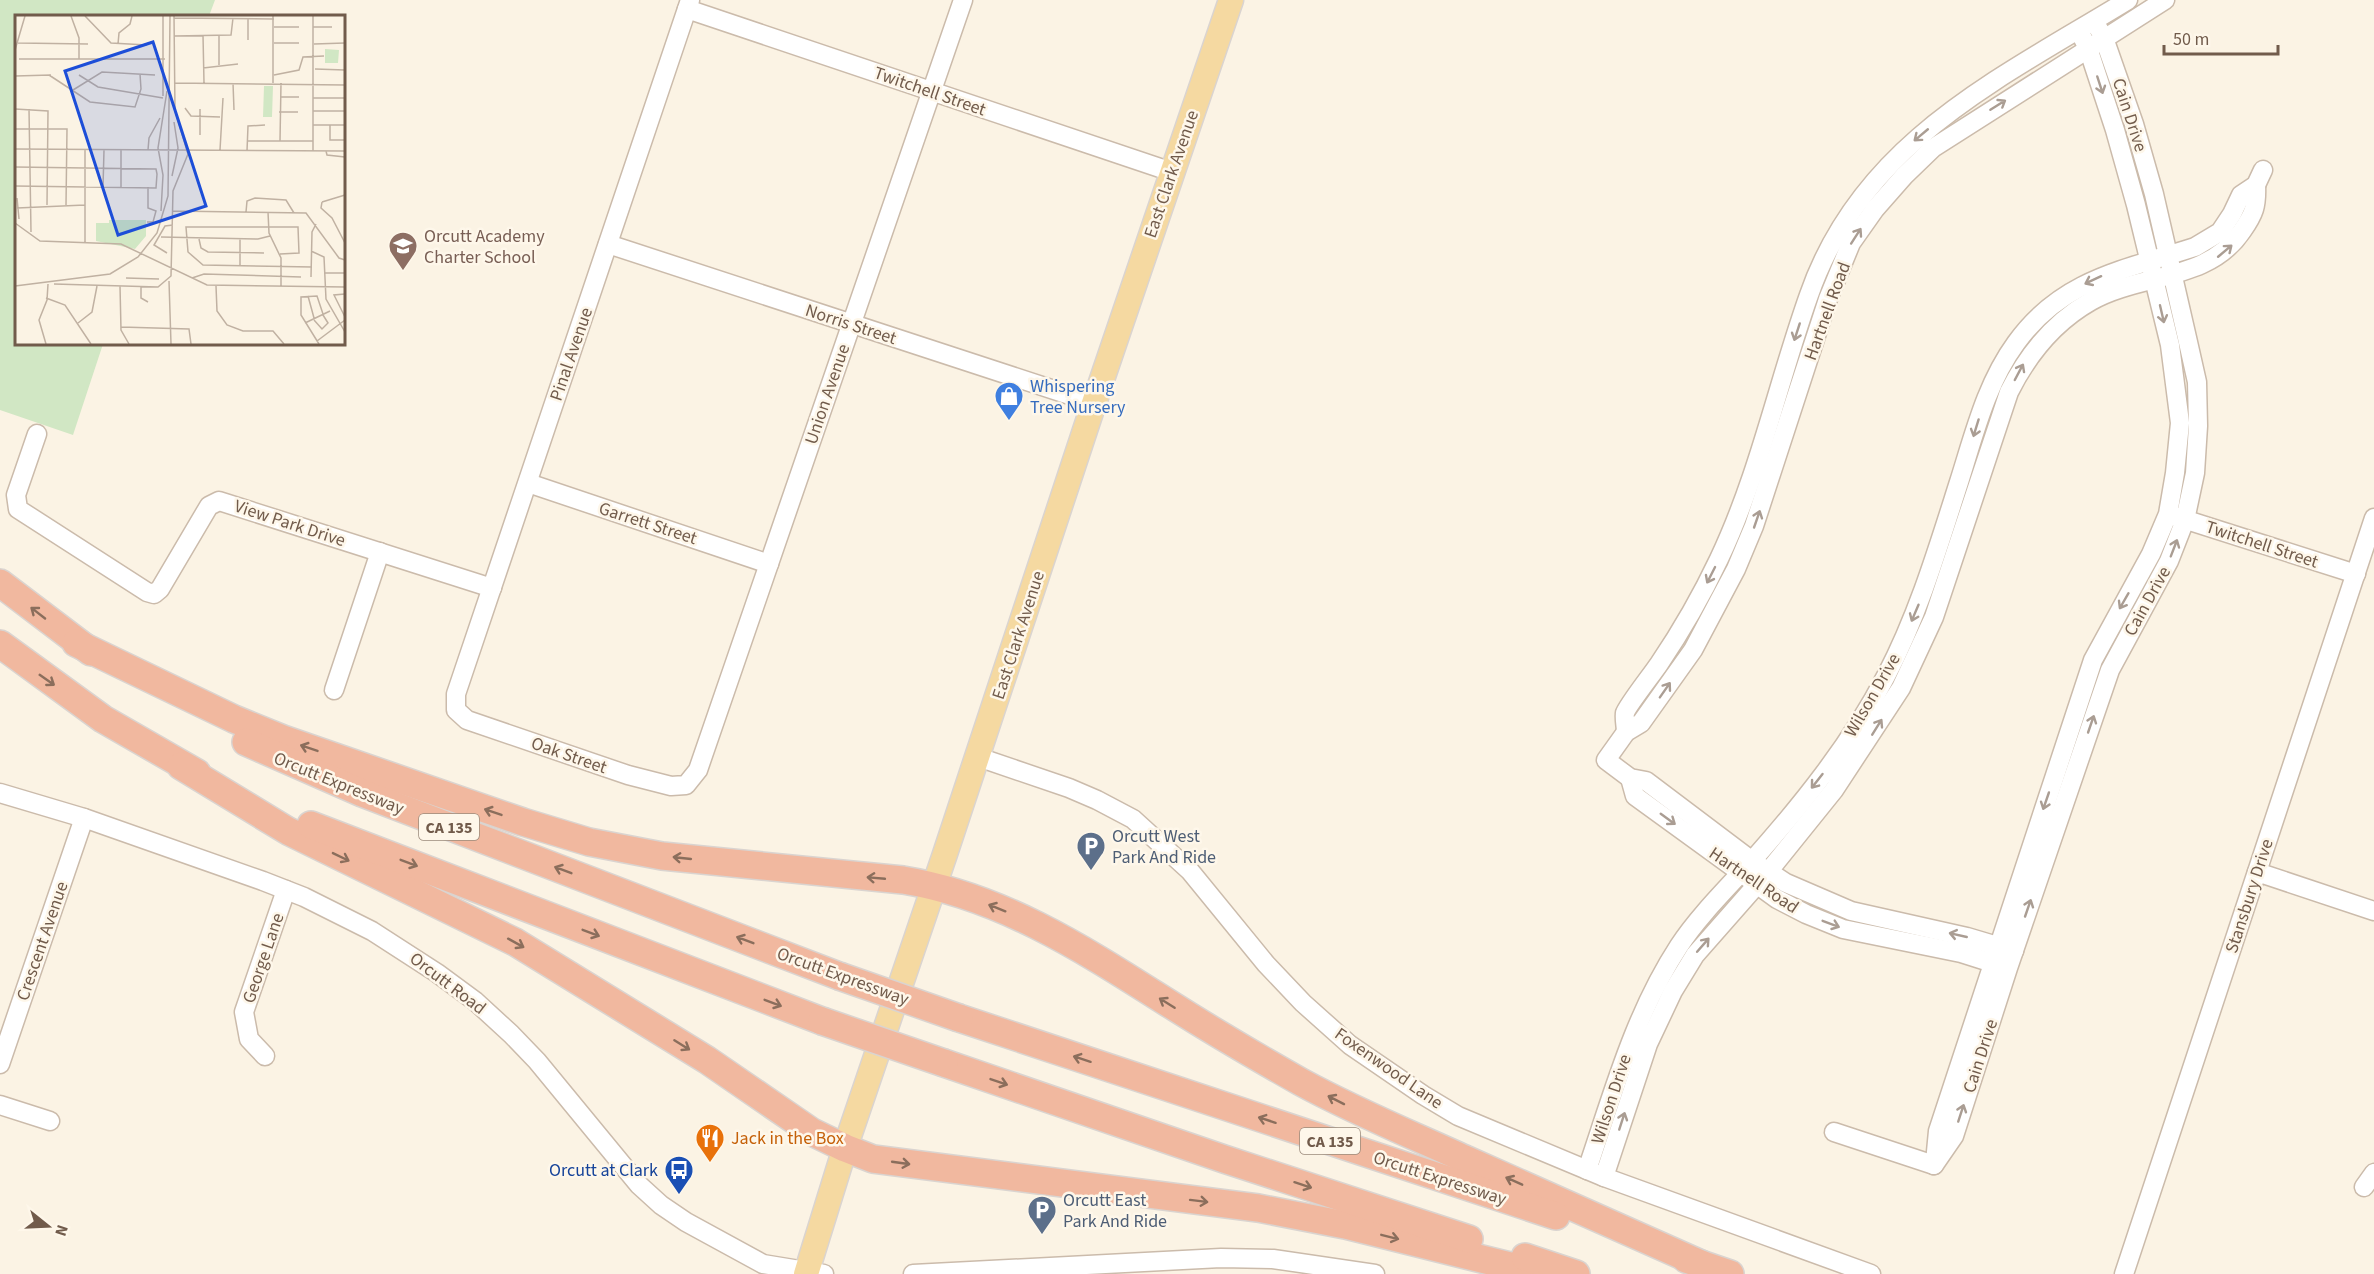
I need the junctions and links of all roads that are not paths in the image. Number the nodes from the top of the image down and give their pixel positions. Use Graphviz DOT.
graph roads {
  1 [pos="963,0"];
  2 [pos="1231,0"];
  3 [pos="2128,0"];
  4 [pos="2165,0"];
  5 [pos="689,5"];
  6 [pos="2094,21"];
  7 [pos="2079,31"];
  8 [pos="2104,38"];
  9 [pos="2088,48"];
  10 [pos="931,91"];
  11 [pos="1173,172"];
  12 [pos="608,244"];
  13 [pos="2168,256"];
  14 [pos="2150,261"];
  15 [pos="2163,277"];
  16 [pos="1809,293"];
  17 [pos="1828,299"];
  18 [pos="851,324"];
  19 [pos="1094,403"];
  20 [pos="37,434"];
  21 [pos="1753,471"];
  22 [pos="1771,477"];
  23 [pos="528,483"];
  24 [pos="2176,517"];
  25 [pos="2374,519"];
  26 [pos="1946,524"];
  27 [pos="1964,529"];
  28 [pos="380,552"];
  29 [pos="769,564"];
  30 [pos="2356,574"];
  31 [pos="0,583"];
  32 [pos="492,588"];
  33 [pos="76,643"];
  34 [pos="0,644"];
  35 [pos="334,690"];
  36 [pos="456,710"];
  37 [pos="1626,732"];
  38 [pos="978,757"];
  39 [pos="181,766"];
  40 [pos="686,785"];
  41 [pos="0,793"];
  42 [pos="84,818"];
  43 [pos="1747,867"];
  44 [pos="2257,872"];
  45 [pos="1762,878"];
  46 [pos="934,885"];
  47 [pos="286,890"];
  48 [pos="2374,911"];
  49 [pos="2003,957"];
  50 [pos="265,1056"];
  51 [pos="0,1064"];
  52 [pos="0,1105"];
  53 [pos="50,1121"];
  54 [pos="1834,1132"];
  55 [pos="845,1148"];
  56 [pos="1595,1173"];
  57 [pos="1701,1264"];
  58 [pos="1318,1269"];
  59 [pos="810,1273"];
  60 [pos="913,1274"];
  61 [pos="1375,1274"];
  62 [pos="1542,1274"];
  63 [pos="1576,1274"];
  64 [pos="1730,1274"];
  65 [pos="1871,1274"];
  66 [pos="2124,1274"];
  1 -- 10 [label="street, Union Avenue"];
  2 -- 11 [label="main road, East Clark Avenue"];
  3 -- 6 [label="street, Hartnell Road"];
  4 -- 8 [label="street, Hartnell Road"];
  5 -- 10 [label="street, Twitchell Street"];
  5 -- 12 [label="street, Pinal Avenue"];
  6 -- 7 [label="street, Hartnell Road"];
  6 -- 8 [label="street, Cain Drive"];
  7 -- 9 [label="street, Cain Drive"];
  7 -- 16 [label="street, Hartnell Road, one-way"];
  8 -- 9 [label="street, Hartnell Road"];
  8 -- 13 [label="street, Cain Drive"];
  9 -- 14 [label="street, Cain Drive, one-way"];
  17 -- 9 [label="street, Hartnell Road, one-way"];
  10 -- 11 [label="street, Twitchell Street"];
  10 -- 18 [label="street, Union Avenue"];
  11 -- 19 [label="main road, East Clark Avenue"];
  12 -- 18 [label="street, Norris Street"];
  12 -- 23 [label="street, Pinal Avenue"];
  13 -- 14 [label="street, Wilson Drive"];
  13 -- 15 [label="street, Cain Drive"];
  15 -- 13 [label="street, Wilson Drive, one-way"];
  14 -- 15 [label="street, Cain Drive"];
  14 -- 26 [label="street, Wilson Drive, one-way"];
  15 -- 24 [label="street, Cain Drive"];
  27 -- 15 [label="street, Wilson Drive, one-way"];
  16 -- 17 [label="street"];
  16 -- 21 [label="street, Hartnell Road, one-way"];
  17 -- 22 [label="street, Hartnell Road"];
  18 -- 19 [label="street, Norris Street"];
  18 -- 29 [label="street, Union Avenue"];
  19 -- 38 [label="main road, East Clark Avenue"];
  20 -- 28 [label="street, View Park Drive"];
  21 -- 22 [label="street"];
  21 -- 37 [label="street, Hartnell Road, one-way"];
  37 -- 22 [label="street, Hartnell Road, one-way"];
  23 -- 29 [label="street, Garrett Street"];
  23 -- 32 [label="street, Pinal Avenue"];
  24 -- 30 [label="street, Twitchell Street"];
  24 -- 49 [label="street, Cain Drive"];
  25 -- 30 [label="street, Stansbury Drive"];
  26 -- 27 [label="street"];
  26 -- 43 [label="street, Wilson Drive, one-way"];
  45 -- 27 [label="street, Wilson Drive, one-way"];
  28 -- 32 [label="street, View Park Drive"];
  28 -- 35 [label="street"];
  29 -- 40 [label="street, Union Avenue"];
  30 -- 44 [label="street, Stansbury Drive"];
  33 -- 31 [label="highway, Orcutt Expressway / CA 135, one-way"];
  32 -- 36 [label="street, Pinal Avenue"];
  46 -- 33 [label="highway, one-way"];
  57 -- 33 [label="highway, Orcutt Expressway / CA 135, one-way, bridge"];
  34 -- 39 [label="highway, CA 135, one-way"];
  36 -- 40 [label="street, Oak Street"];
  37 -- 43 [label="street, Hartnell Road"];
  38 -- 46 [label="main road, East Clark Avenue"];
  38 -- 56 [label="street, Foxenwood Lane"];
  39 -- 55 [label="highway, one-way"];
  39 -- 63 [label="highway, CA 135, one-way, bridge"];
  41 -- 42 [label="street, Orcutt Road"];
  42 -- 47 [label="street, Orcutt Road"];
  42 -- 51 [label="street, Crescent Avenue"];
  43 -- 45 [label="street, Hartnell Road"];
  43 -- 56 [label="street, Wilson Drive"];
  44 -- 48 [label="street"];
  44 -- 66 [label="street, Stansbury Drive"];
  45 -- 49 [label="street, Hartnell Road"];
  56 -- 45 [label="street, Wilson Drive, one-way"];
  46 -- 55 [label="main road, East Clark Avenue"];
  57 -- 46 [label="highway, one-way"];
  47 -- 50 [label="street, George Lane"];
  47 -- 59 [label="street, Orcutt Road"];
  49 -- 54 [label="street, Cain Drive"];
  52 -- 53 [label="street"];
  55 -- 59 [label="main road, East Clark Avenue"];
  55 -- 62 [label="highway, one-way"];
  56 -- 65 [label="street, Foxenwood Lane"];
  57 -- 64 [label="highway, Orcutt Expressway / CA 135"];
  58 -- 60 [label="street"];
  58 -- 61 [label="street"];
}
